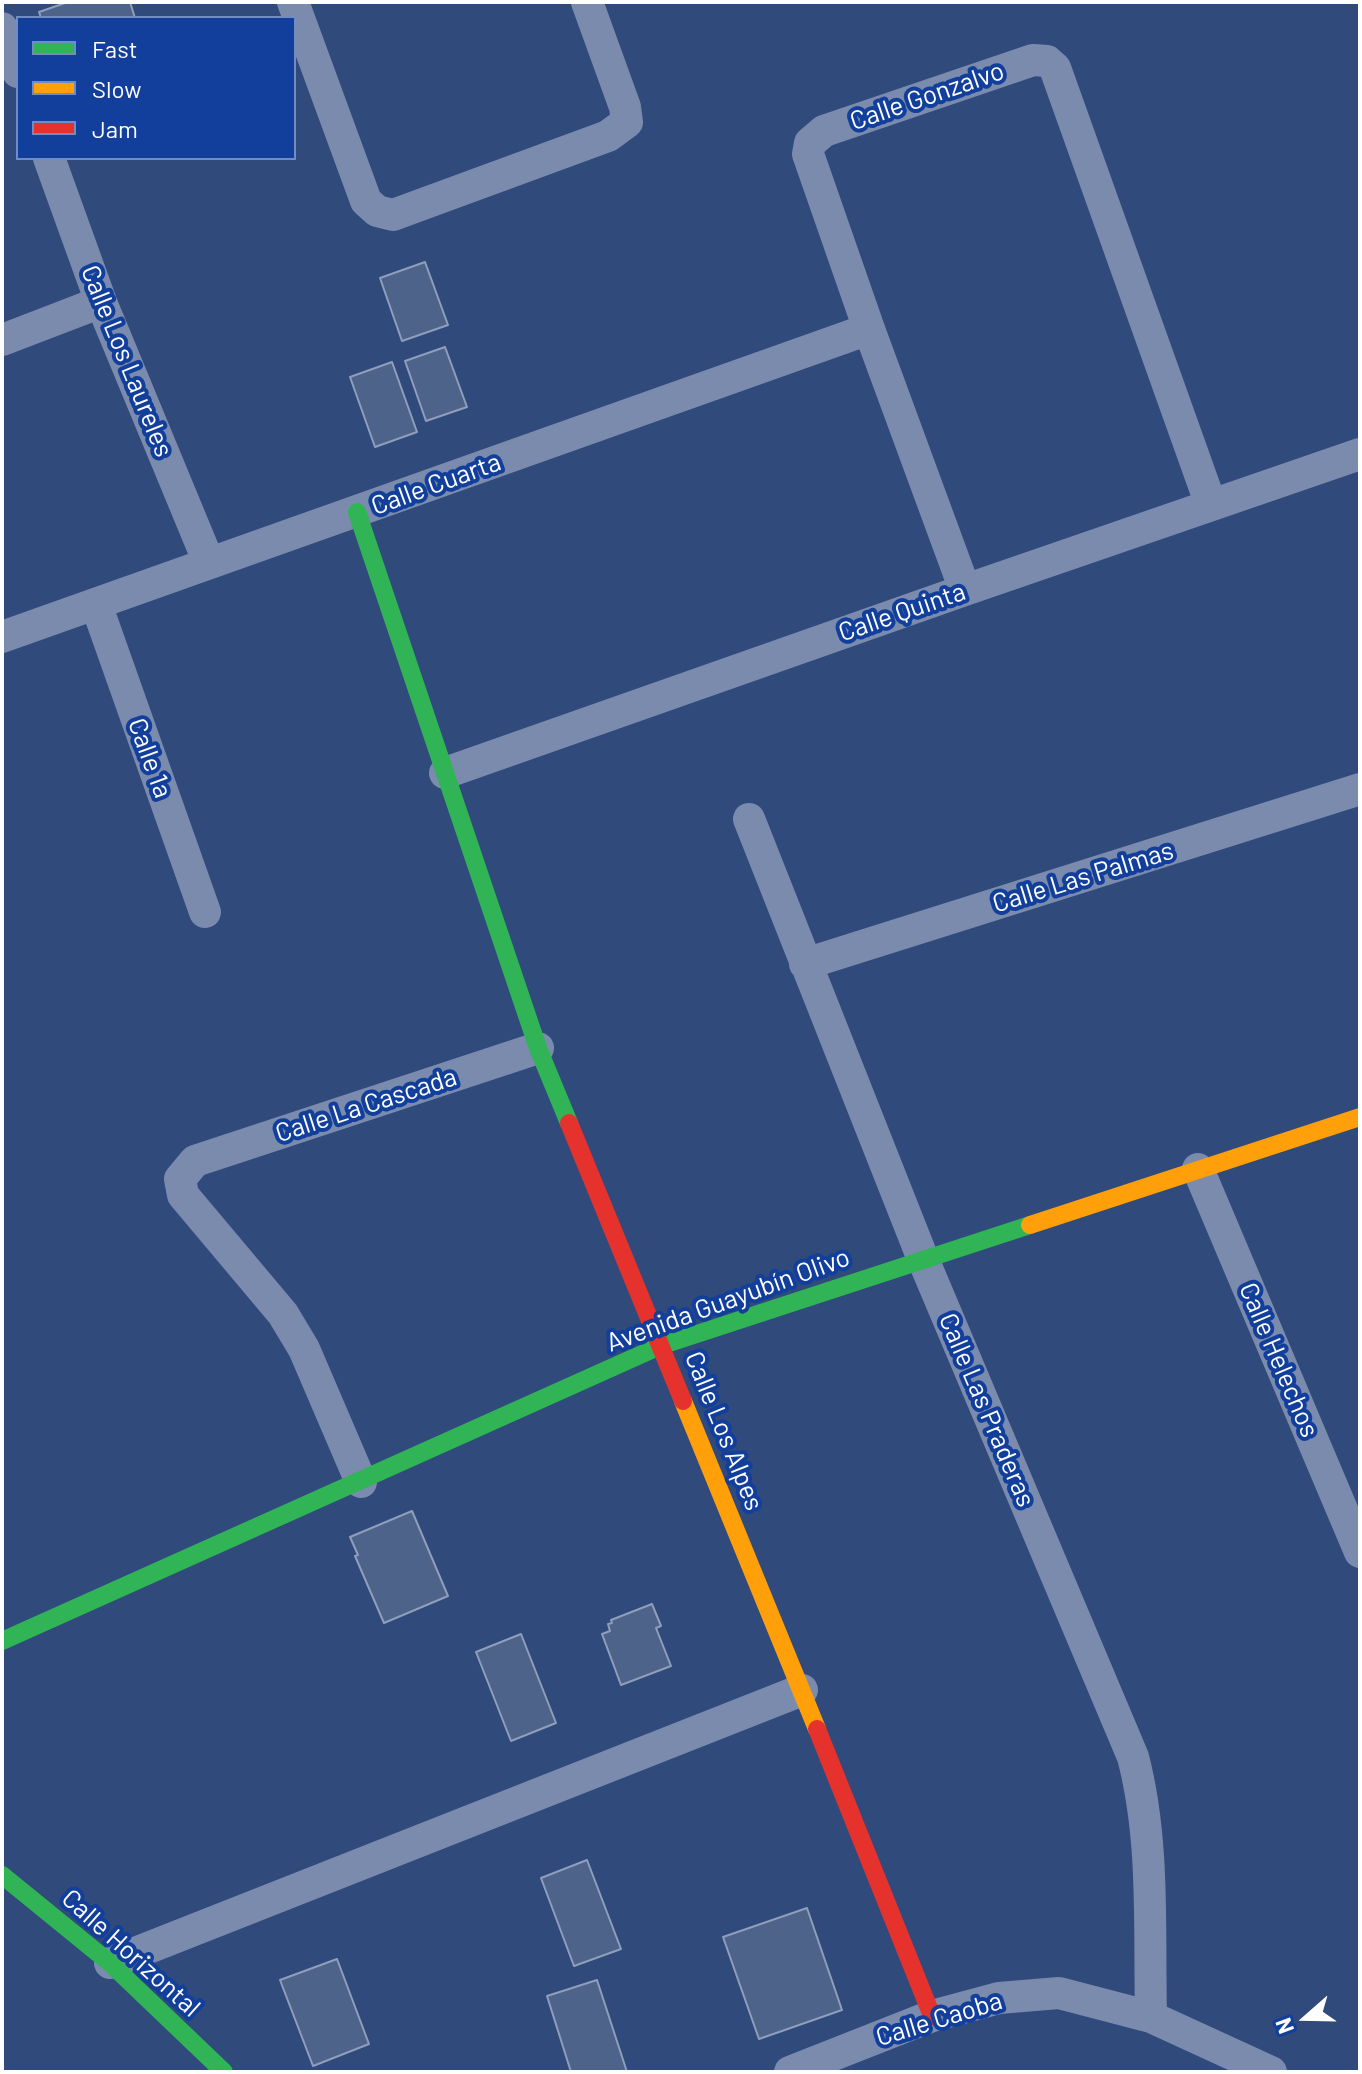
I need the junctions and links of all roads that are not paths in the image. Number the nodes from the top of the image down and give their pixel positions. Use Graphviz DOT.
graph roads {
  1 [pos="293,2"];
  2 [pos="587,2"];
  3 [pos="2,28"];
  4 [pos="11,64"];
  5 [pos="50,160"];
  6 [pos="101,302"];
  7 [pos="869,329"];
  8 [pos="2,340"];
  9 [pos="1360,454"];
  10 [pos="1211,505"];
  11 [pos="357,512"];
  12 [pos="209,563"];
  13 [pos="965,590"];
  14 [pos="96,604"];
  15 [pos="2,637"];
  16 [pos="445,773"];
  17 [pos="1360,789"];
  18 [pos="749,819"];
  19 [pos="205,912"];
  20 [pos="805,964"];
  21 [pos="538,1048"];
  22 [pos="1360,1117"];
  23 [pos="1198,1169"];
  24 [pos="923,1259"];
  25 [pos="660,1346"];
  26 [pos="361,1482"];
  27 [pos="1360,1552"];
  28 [pos="2,1641"];
  29 [pos="802,1690"];
  30 [pos="2,1875"];
  31 [pos="110,1963"];
  32 [pos="932,2016"];
  33 [pos="1151,2017"];
  34 [pos="224,2072"];
  35 [pos="790,2072"];
  36 [pos="1271,2072"];
  1 -- 2 [label="street"];
  3 -- 4 [label="street"];
  5 -- 6 [label="street, Calle Los Laureles"];
  6 -- 8 [label="street"];
  6 -- 12 [label="street, Calle Los Laureles"];
  7 -- 10 [label="street, Calle Gonzalvo"];
  7 -- 11 [label="street, Calle Cuarta"];
  7 -- 13 [label="street, Calle Gonzalvo"];
  9 -- 10 [label="street, Calle Quinta"];
  10 -- 13 [label="street, Calle Quinta"];
  11 -- 12 [label="street, Calle Cuarta"];
  11 -- 16 [label="main road, Calle Los Alpes"];
  12 -- 14 [label="street, Calle Cuarta"];
  13 -- 16 [label="street, Calle Quinta"];
  14 -- 15 [label="street, Calle Cuarta"];
  14 -- 19 [label="street, Calle 1a"];
  16 -- 21 [label="main road, Calle Los Alpes"];
  17 -- 20 [label="street, Calle Las Palmas"];
  18 -- 20 [label="street, Calle Las Praderas"];
  20 -- 24 [label="street, Calle Las Praderas"];
  21 -- 25 [label="main road, Calle Los Alpes"];
  21 -- 26 [label="street, Calle La Cascada"];
  22 -- 23 [label="main road, Avenida Guayubín Olivo"];
  23 -- 24 [label="main road, Avenida Guayubín Olivo"];
  23 -- 27 [label="street, Calle Helechos"];
  24 -- 25 [label="main road, Avenida Guayubín Olivo"];
  24 -- 33 [label="street, Calle Las Praderas"];
  25 -- 26 [label="main road, Avenida Guayubín Olivo"];
  25 -- 29 [label="main road, Calle Los Alpes"];
  26 -- 28 [label="main road, Avenida Guayubín Olivo"];
  29 -- 31 [label="street"];
  29 -- 32 [label="main road, Calle Los Alpes"];
  30 -- 31 [label="main road, Calle Horizontal"];
  31 -- 34 [label="main road, Calle Horizontal"];
  32 -- 33 [label="street, Calle Caoba"];
  32 -- 35 [label="street, Calle Caoba"];
  33 -- 36 [label="street, Calle Caoba"];
}
